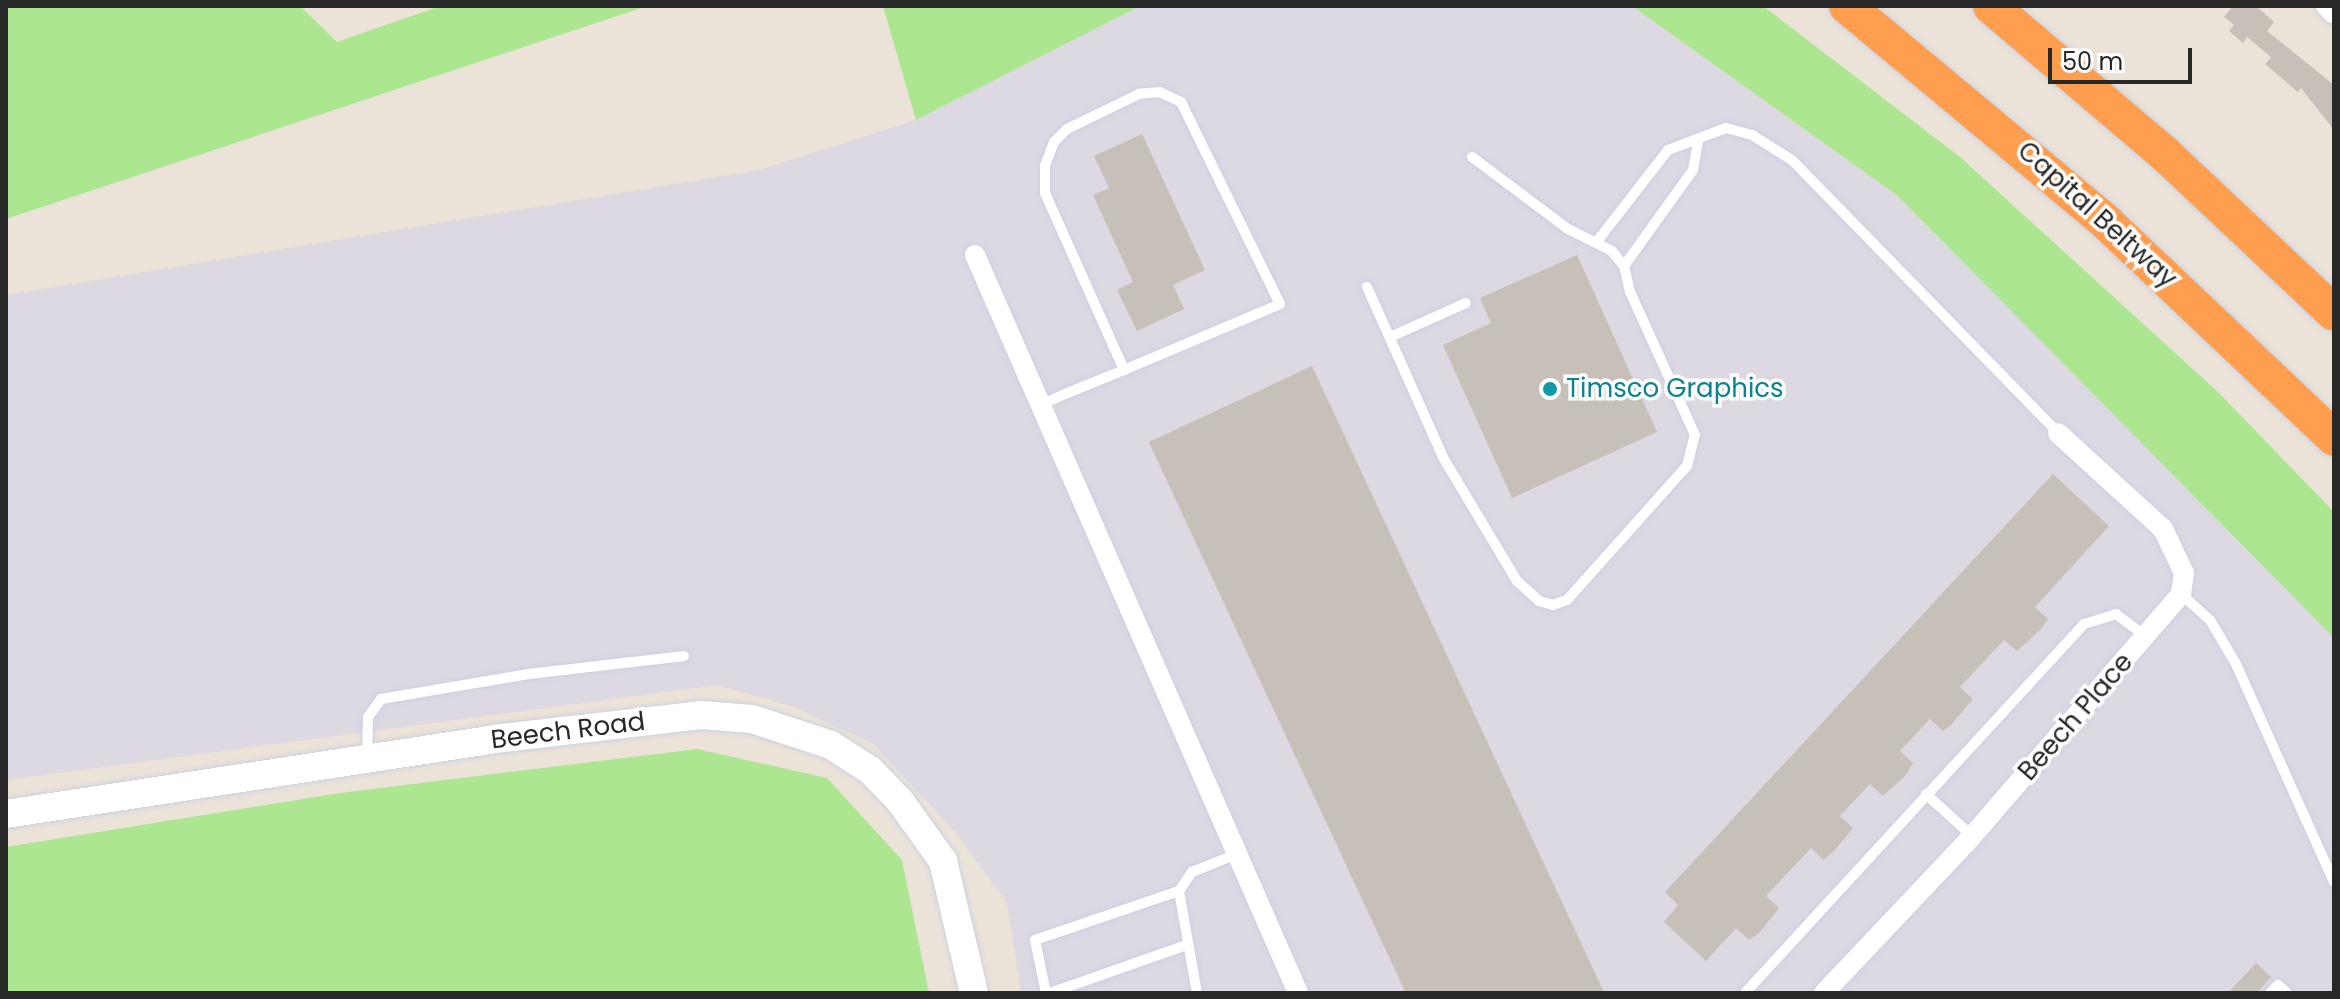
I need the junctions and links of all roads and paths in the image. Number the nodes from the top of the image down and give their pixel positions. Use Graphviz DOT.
graph roads {
  1 [pos="1847,6"];
  2 [pos="1991,6"];
  3 [pos="2326,6"];
  4 [pos="2334,14"];
  5 [pos="1698,141"];
  6 [pos="1472,157"];
  7 [pos="1598,240"];
  8 [pos="975,255"];
  9 [pos="1624,266"];
  10 [pos="1367,287"];
  11 [pos="1466,303"];
  12 [pos="2334,313"];
  13 [pos="1390,337"];
  14 [pos="1124,370"];
  15 [pos="1038,406"];
  16 [pos="2058,433"];
  17 [pos="2334,438"];
  18 [pos="2181,594"];
  19 [pos="2146,637"];
  20 [pos="684,656"];
  21 [pos="367,760"];
  22 [pos="1926,794"];
  23 [pos="6,814"];
  24 [pos="1972,836"];
  25 [pos="1237,854"];
  26 [pos="2334,882"];
  27 [pos="1179,891"];
  28 [pos="1189,944"];
  29 [pos="974,993"];
  30 [pos="1048,993"];
  31 [pos="1197,993"];
  32 [pos="1298,993"];
  33 [pos="1745,993"];
  34 [pos="1824,993"];
  35 [pos="2270,993"];
  36 [pos="2287,993"];
  1 -- 17 [label="highway, Capital Beltway"];
  2 -- 12 [label="highway"];
  3 -- 4 [label="street"];
  5 -- 7 [label="lane"];
  5 -- 9 [label="lane"];
  5 -- 16 [label="lane"];
  6 -- 7 [label="lane"];
  7 -- 9 [label="lane"];
  8 -- 15 [label="street"];
  9 -- 13 [label="lane"];
  10 -- 13 [label="lane"];
  11 -- 13 [label="lane"];
  14 -- 14 [label="lane"];
  14 -- 15 [label="lane"];
  15 -- 25 [label="street"];
  16 -- 18 [label="street"];
  18 -- 19 [label="street, Beech Place"];
  18 -- 26 [label="lane"];
  19 -- 22 [label="lane"];
  19 -- 24 [label="street, Beech Place"];
  20 -- 21 [label="lane"];
  21 -- 23 [label="street, Beech Road"];
  21 -- 29 [label="street, Beech Road"];
  22 -- 24 [label="lane"];
  22 -- 33 [label="lane"];
  24 -- 34 [label="street, Beech Place"];
  25 -- 27 [label="lane"];
  25 -- 32 [label="street"];
  27 -- 28 [label="lane"];
  27 -- 30 [label="lane"];
  28 -- 30 [label="lane"];
  28 -- 31 [label="lane"];
  35 -- 36 [label="lane"];
}
